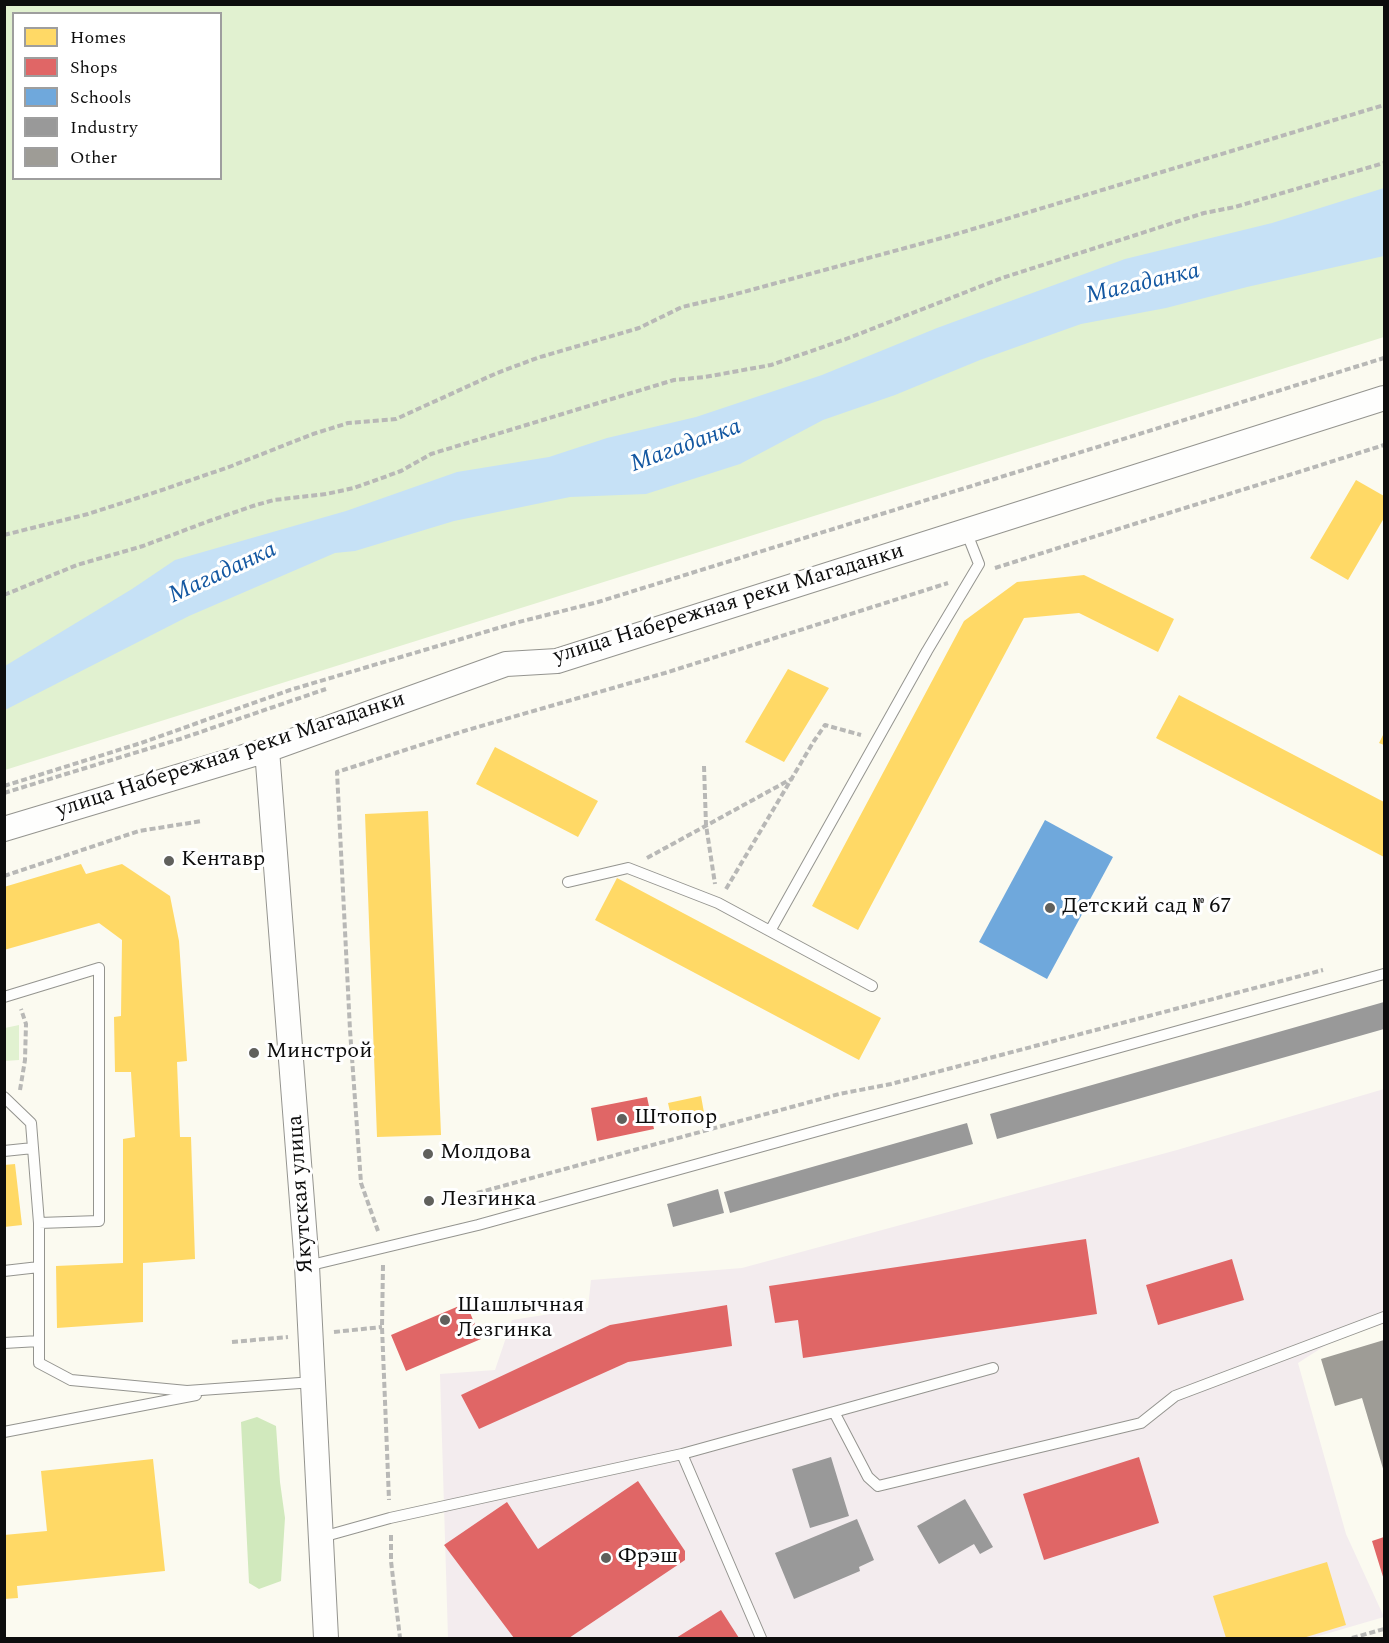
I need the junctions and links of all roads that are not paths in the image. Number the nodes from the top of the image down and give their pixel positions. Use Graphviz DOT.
graph roads {
  1 [pos="1384,398"];
  2 [pos="966,531"];
  3 [pos="267,750"];
  4 [pos="4,829"];
  5 [pos="568,882"];
  6 [pos="770,931"];
  7 [pos="1384,974"];
  8 [pos="872,986"];
  9 [pos="4,997"];
  10 [pos="4,1097"];
  11 [pos="33,1148"];
  12 [pos="4,1151"];
  13 [pos="39,1223"];
  14 [pos="307,1266"];
  15 [pos="39,1267"];
  16 [pos="4,1271"];
  17 [pos="1384,1317"];
  18 [pos="39,1341"];
  19 [pos="4,1343"];
  20 [pos="993,1368"];
  21 [pos="314,1382"];
  22 [pos="235,1388"];
  23 [pos="834,1412"];
  24 [pos="4,1432"];
  25 [pos="682,1454"];
  26 [pos="322,1537"];
  27 [pos="326,1638"];
  28 [pos="761,1638"];
  1 -- 2 [label="street, улица Набережная реки Магаданки"];
  2 -- 3 [label="street, улица Набережная реки Магаданки"];
  2 -- 6 [label="lane"];
  3 -- 4 [label="street, улица Набережная реки Магаданки"];
  3 -- 14 [label="street, Якутская улица"];
  5 -- 6 [label="lane"];
  6 -- 8 [label="lane"];
  7 -- 14 [label="lane"];
  9 -- 13 [label="lane"];
  10 -- 11 [label="lane"];
  11 -- 12 [label="lane"];
  11 -- 13 [label="lane"];
  13 -- 15 [label="lane"];
  14 -- 21 [label="street, Якутская улица"];
  15 -- 16 [label="lane"];
  15 -- 18 [label="lane"];
  17 -- 23 [label="lane"];
  18 -- 19 [label="lane"];
  18 -- 22 [label="lane"];
  20 -- 23 [label="lane"];
  21 -- 22 [label="lane"];
  21 -- 26 [label="street, Якутская улица"];
  22 -- 24 [label="lane"];
  23 -- 25 [label="lane"];
  25 -- 26 [label="lane"];
  25 -- 28 [label="lane"];
  26 -- 27 [label="street, Якутская улица"];
}
